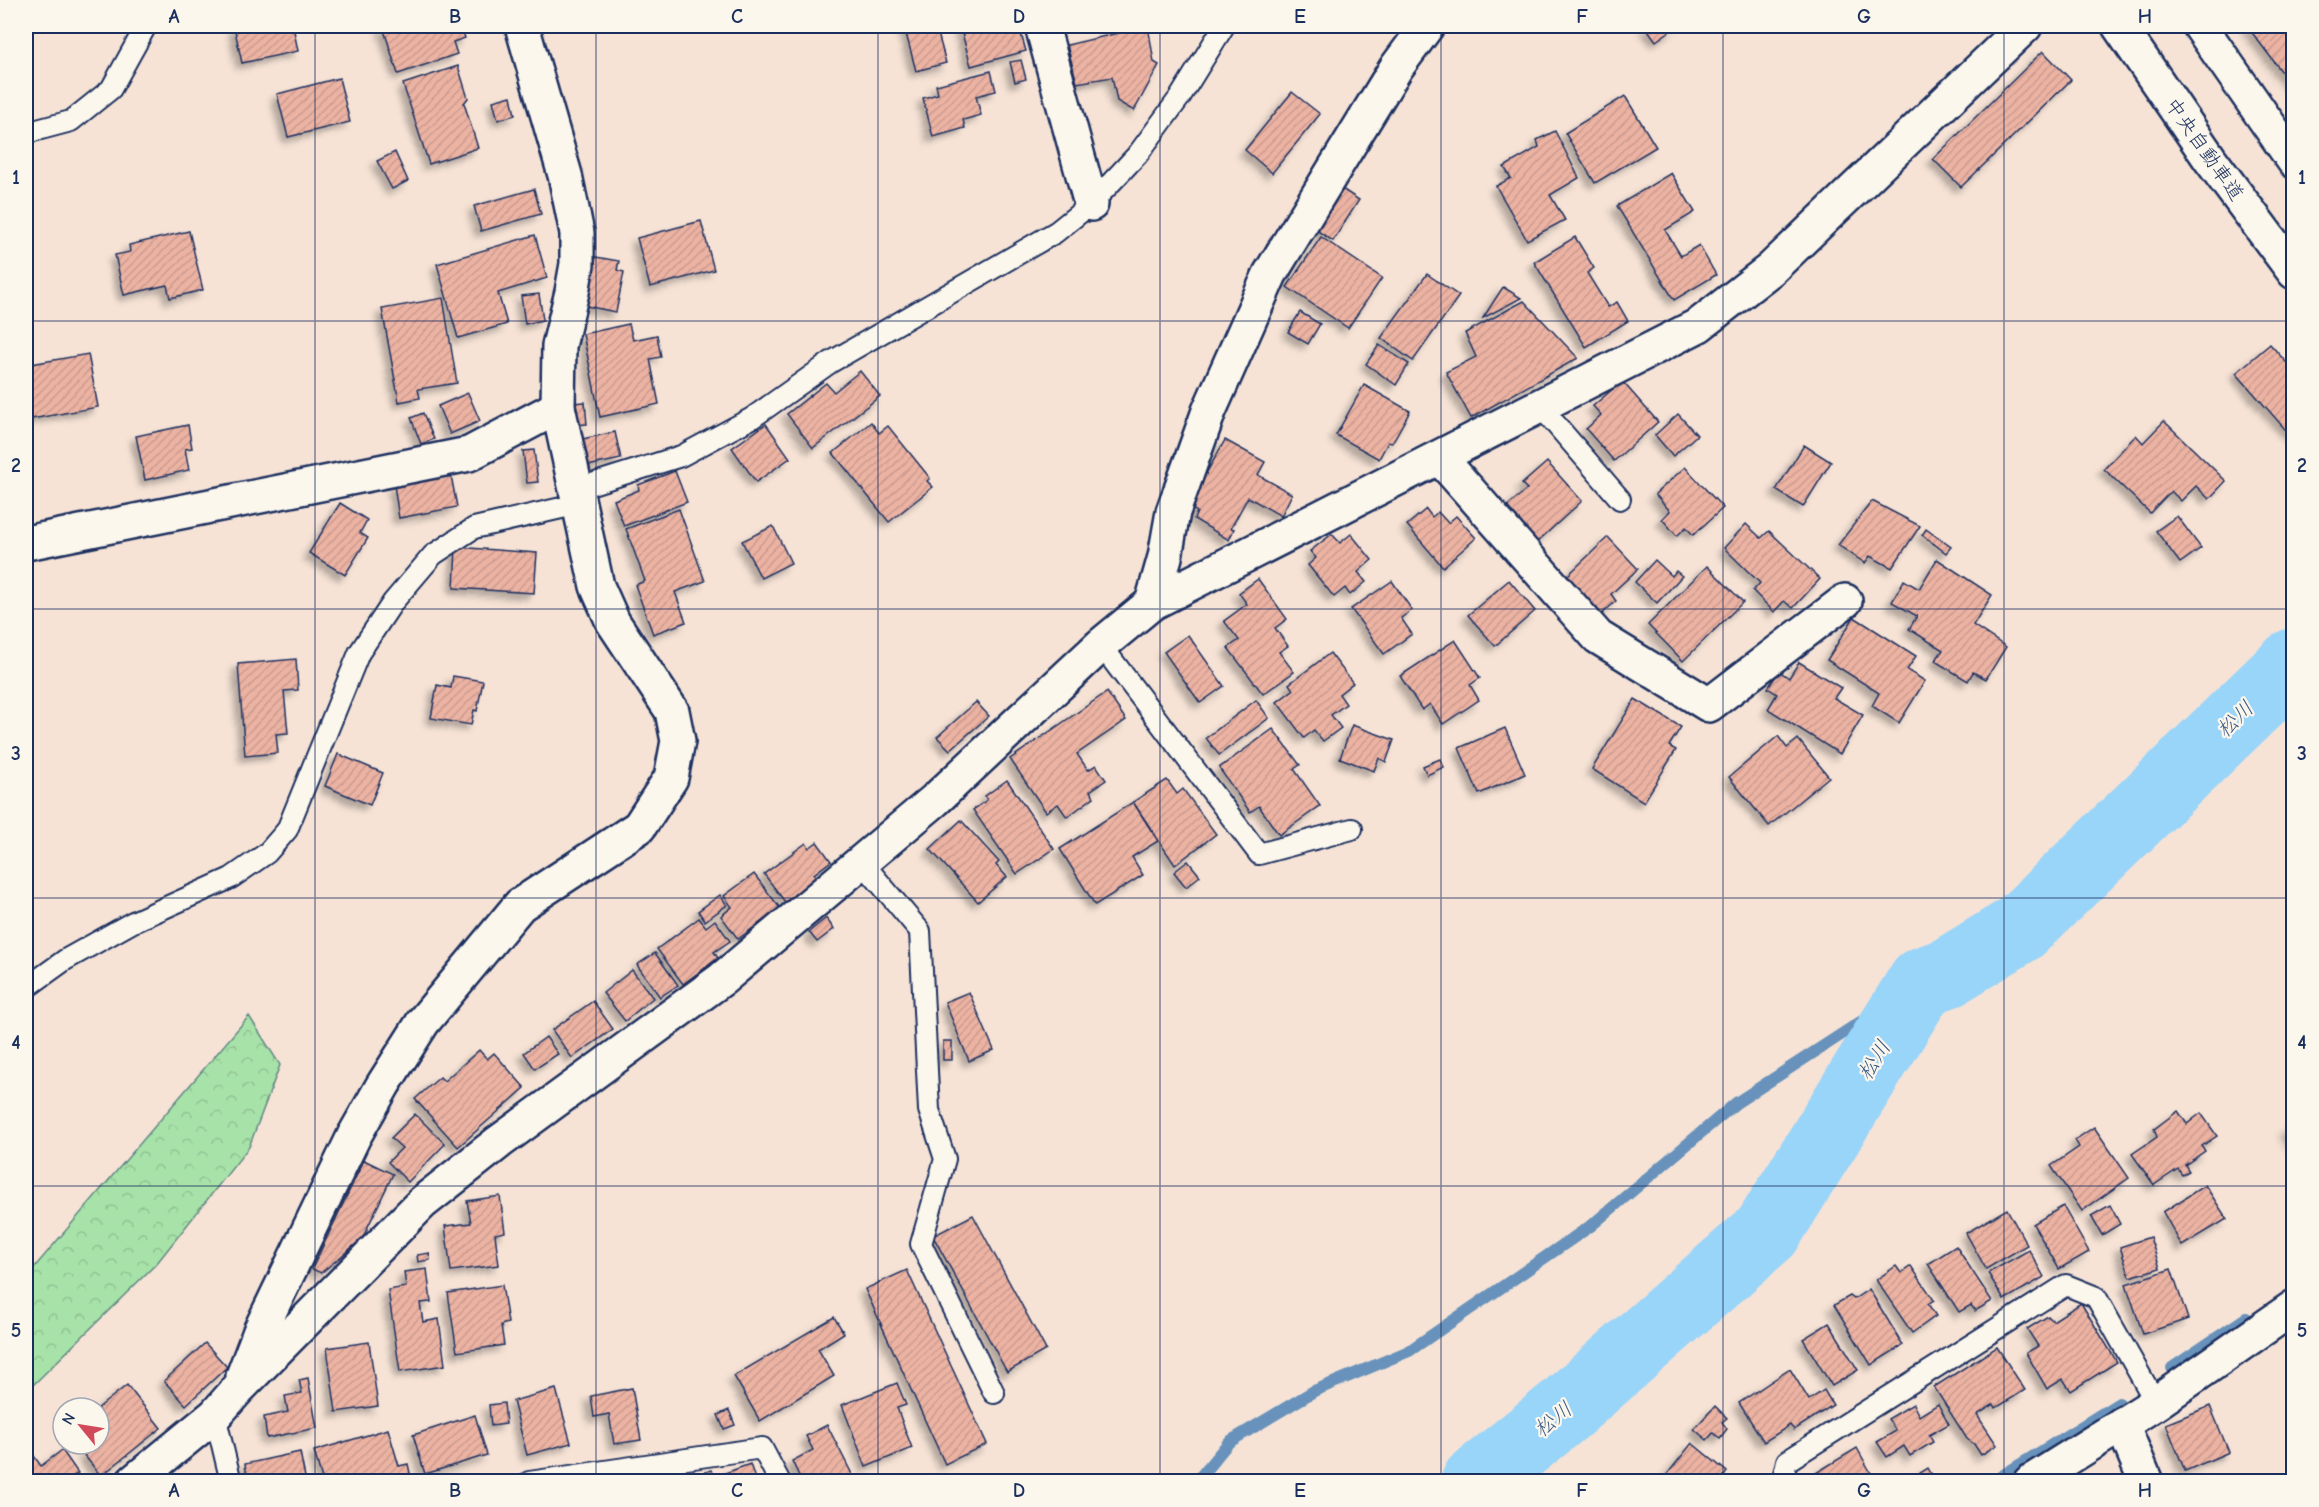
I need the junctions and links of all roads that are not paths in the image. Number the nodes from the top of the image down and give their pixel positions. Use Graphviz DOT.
graph roads {
  1 [pos="146,26"];
  2 [pos="522,26"];
  3 [pos="1042,26"];
  4 [pos="1224,26"];
  5 [pos="1427,26"];
  6 [pos="2025,26"];
  7 [pos="2119,26"];
  8 [pos="2200,26"];
  9 [pos="26,133"];
  10 [pos="2294,161"];
  11 [pos="1091,204"];
  12 [pos="2294,272"];
  13 [pos="1540,406"];
  14 [pos="558,407"];
  15 [pos="1440,458"];
  16 [pos="577,497"];
  17 [pos="1620,500"];
  18 [pos="26,543"];
  19 [pos="1845,601"];
  20 [pos="1152,603"];
  21 [pos="1101,645"];
  22 [pos="1352,829"];
  23 [pos="862,862"];
  24 [pos="26,988"];
  25 [pos="2294,1307"];
  26 [pos="238,1389"];
  27 [pos="994,1393"];
  28 [pos="2156,1403"];
  29 [pos="215,1416"];
  30 [pos="2122,1424"];
  31 [pos="133,1482"];
  32 [pos="231,1482"];
  33 [pos="529,1482"];
  34 [pos="780,1482"];
  35 [pos="1782,1482"];
  36 [pos="2030,1482"];
  37 [pos="2146,1482"];
  1 -- 9 [label="lane"];
  2 -- 14 [label="main road"];
  3 -- 11 [label="main road"];
  4 -- 11 [label="lane"];
  5 -- 20 [label="main road"];
  6 -- 13 [label="main road"];
  7 -- 12 [label="main road, 中央自動車道"];
  8 -- 10 [label="main road"];
  11 -- 16 [label="lane"];
  13 -- 15 [label="main road"];
  13 -- 17 [label="lane"];
  14 -- 16 [label="main road"];
  14 -- 18 [label="main road"];
  15 -- 19 [label="main road"];
  15 -- 20 [label="main road"];
  16 -- 24 [label="lane"];
  16 -- 26 [label="main road"];
  20 -- 21 [label="main road"];
  21 -- 22 [label="lane"];
  21 -- 23 [label="main road"];
  23 -- 26 [label="main road"];
  23 -- 27 [label="lane"];
  25 -- 28 [label="main road"];
  26 -- 29 [label="main road"];
  28 -- 30 [label="main road"];
  28 -- 35 [label="lane"];
  29 -- 31 [label="main road"];
  29 -- 32 [label="lane"];
  30 -- 36 [label="main road"];
  30 -- 37 [label="main road"];
  33 -- 34 [label="lane"];
}
